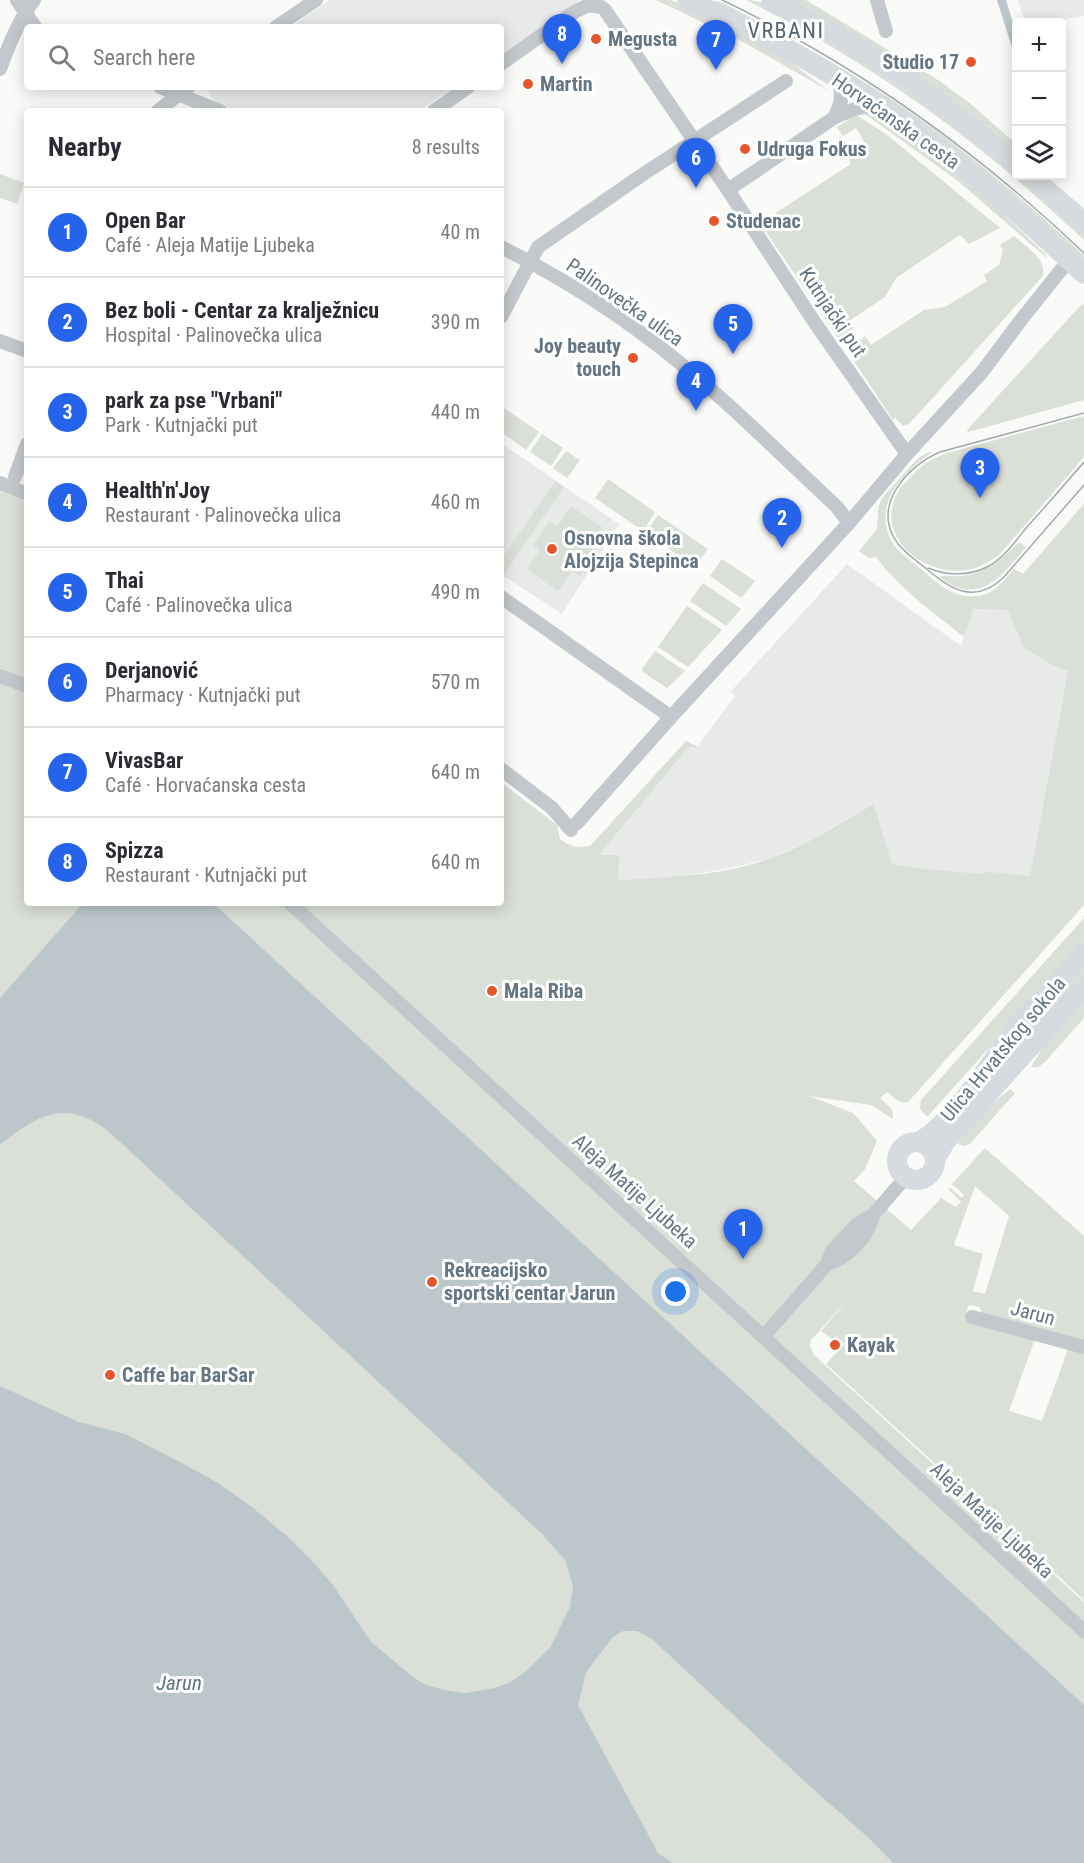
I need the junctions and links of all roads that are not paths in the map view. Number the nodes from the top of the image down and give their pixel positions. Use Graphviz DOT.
graph roads {
  1 [pos="17,0"];
  2 [pos="34,0"];
  3 [pos="316,0"];
  4 [pos="687,0"];
  5 [pos="771,0"];
  6 [pos="877,0"];
  7 [pos="25,12"];
  8 [pos="33,24"];
  9 [pos="280,24"];
  10 [pos="886,31"];
  11 [pos="504,62"];
  12 [pos="0,69"];
  13 [pos="786,81"];
  14 [pos="840,81"];
  15 [pos="464,90"];
  16 [pos="183,91"];
  17 [pos="877,104"];
  18 [pos="162,108"];
  19 [pos="214,108"];
  20 [pos="438,108"];
  21 [pos="836,117"];
  22 [pos="694,141"];
  23 [pos="1012,160"];
  24 [pos="1036,180"];
  25 [pos="728,190"];
  26 [pos="1075,208"];
  27 [pos="1084,222"];
  28 [pos="504,248"];
  29 [pos="1069,260"];
  30 [pos="531,262"];
  31 [pos="1084,273"];
  32 [pos="504,312"];
  33 [pos="0,341"];
  34 [pos="24,350"];
  35 [pos="24,452"];
  36 [pos="907,454"];
  37 [pos="15,477"];
  38 [pos="0,483"];
  39 [pos="24,493"];
  40 [pos="849,523"];
  41 [pos="504,599"];
  42 [pos="0,676"];
  43 [pos="24,685"];
  44 [pos="671,717"];
  45 [pos="504,771"];
  46 [pos="293,906"];
  47 [pos="1084,953"];
  48 [pos="1084,987"];
  49 [pos="920,1142"];
  50 [pos="936,1158"];
  51 [pos="906,1178"];
  52 [pos="972,1317"];
  53 [pos="764,1336"];
  54 [pos="1084,1347"];
  55 [pos="1084,1631"];
  1 -- 7 [label="street"];
  2 -- 7 [label="street"];
  3 -- 9 [label="street"];
  4 -- 14 [label="street, Horvaćanska cesta"];
  5 -- 23 [label="street, Horvaćanska cesta"];
  6 -- 10 [label="street"];
  7 -- 8 [label="street"];
  7 -- 12 [label="street"];
  11 -- 22 [label="street, Kutnjački put"];
  13 -- 22 [label="street"];
  14 -- 17 [label="street, Horvaćanska cesta"];
  14 -- 21 [label="street"];
  15 -- 20 [label="street"];
  16 -- 18 [label="street"];
  16 -- 19 [label="street"];
  17 -- 21 [label="street"];
  17 -- 29 [label="street, Horvaćanska cesta"];
  21 -- 25 [label="street"];
  22 -- 25 [label="street, Kutnjački put"];
  22 -- 30 [label="street"];
  24 -- 26 [label="street"];
  25 -- 36 [label="street, Kutnjački put"];
  26 -- 27 [label="street"];
  28 -- 30 [label="street, Palinovečka ulica"];
  29 -- 31 [label="street, Horvaćanska cesta"];
  29 -- 36 [label="street"];
  30 -- 32 [label="street"];
  30 -- 40 [label="street, Palinovečka ulica"];
  33 -- 34 [label="street"];
  35 -- 37 [label="street"];
  36 -- 40 [label="street"];
  38 -- 39 [label="street"];
  40 -- 44 [label="street"];
  41 -- 44 [label="street"];
  42 -- 43 [label="street"];
  44 -- 45 [label="street"];
  46 -- 53 [label="street, Aleja Matije Ljubeka"];
  47 -- 49 [label="street, Ulica Hrvatskog sokola"];
  48 -- 50 [label="street, Ulica Hrvatskog sokola"];
  49 -- 50 [label="street"];
  49 -- 51 [label="street"];
  50 -- 51 [label="street"];
  51 -- 53 [label="street"];
  52 -- 54 [label="street, Jarun"];
  53 -- 55 [label="street, Aleja Matije Ljubeka"];
}
